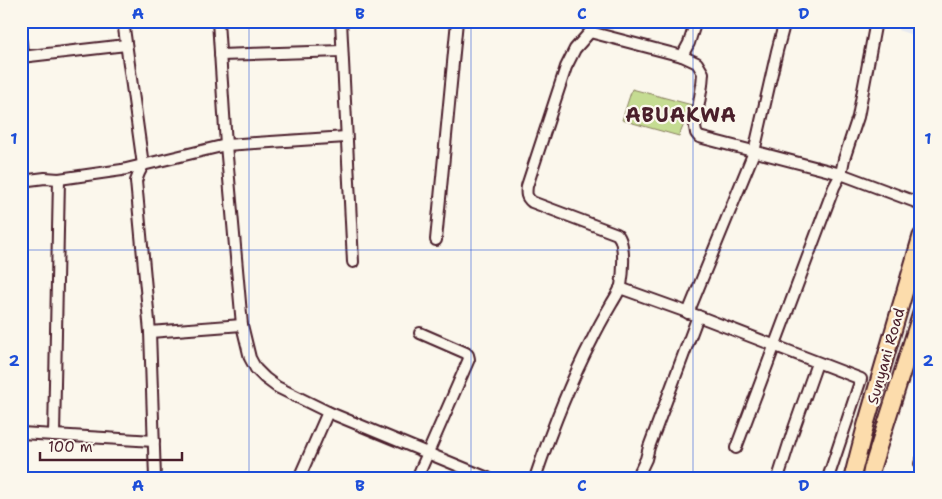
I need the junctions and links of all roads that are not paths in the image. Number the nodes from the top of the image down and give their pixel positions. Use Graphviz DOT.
graph roads {
  1 [pos="123,21"];
  2 [pos="218,21"];
  3 [pos="341,21"];
  4 [pos="457,21"];
  5 [pos="593,21"];
  6 [pos="696,21"];
  7 [pos="785,21"];
  8 [pos="876,21"];
  9 [pos="590,32"];
  10 [pos="21,42"];
  11 [pos="126,45"];
  12 [pos="342,50"];
  13 [pos="220,55"];
  14 [pos="682,56"];
  15 [pos="22,57"];
  16 [pos="346,137"];
  17 [pos="226,145"];
  18 [pos="754,152"];
  19 [pos="143,165"];
  20 [pos="841,174"];
  21 [pos="59,179"];
  22 [pos="21,181"];
  23 [pos="921,204"];
  24 [pos="921,236"];
  25 [pos="436,240"];
  26 [pos="353,262"];
  27 [pos="620,288"];
  28 [pos="921,313"];
  29 [pos="693,315"];
  30 [pos="242,325"];
  31 [pos="150,332"];
  32 [pos="420,333"];
  33 [pos="775,346"];
  34 [pos="817,362"];
  35 [pos="328,412"];
  36 [pos="21,433"];
  37 [pos="54,435"];
  38 [pos="154,441"];
  39 [pos="736,448"];
  40 [pos="428,453"];
  41 [pos="155,478"];
  42 [pos="299,478"];
  43 [pos="417,478"];
  44 [pos="488,478"];
  45 [pos="535,478"];
  46 [pos="637,478"];
  47 [pos="778,478"];
  48 [pos="828,478"];
  49 [pos="852,478"];
  50 [pos="870,478"];
  1 -- 11 [label="street"];
  2 -- 13 [label="street"];
  3 -- 12 [label="street"];
  4 -- 25 [label="street"];
  5 -- 9 [label="street"];
  6 -- 14 [label="street"];
  7 -- 18 [label="street"];
  8 -- 20 [label="street"];
  9 -- 14 [label="street"];
  9 -- 27 [label="street"];
  10 -- 15 [label="street"];
  11 -- 15 [label="street"];
  11 -- 19 [label="street"];
  12 -- 13 [label="street"];
  12 -- 16 [label="street"];
  13 -- 17 [label="street"];
  14 -- 18 [label="street"];
  16 -- 17 [label="street"];
  16 -- 26 [label="street"];
  17 -- 19 [label="street"];
  17 -- 30 [label="street"];
  18 -- 20 [label="street"];
  18 -- 29 [label="street"];
  19 -- 21 [label="street"];
  19 -- 31 [label="street"];
  20 -- 23 [label="street"];
  20 -- 33 [label="street"];
  21 -- 22 [label="street"];
  21 -- 37 [label="street"];
  24 -- 49 [label="main road, Sunyani Road"];
  27 -- 29 [label="street"];
  27 -- 45 [label="street"];
  28 -- 50 [label="main road, Sunyani Road"];
  29 -- 33 [label="street"];
  29 -- 46 [label="street"];
  30 -- 31 [label="street"];
  30 -- 35 [label="street"];
  31 -- 38 [label="street"];
  32 -- 40 [label="street"];
  33 -- 34 [label="street"];
  33 -- 39 [label="street"];
  34 -- 47 [label="street"];
  34 -- 48 [label="street"];
  35 -- 40 [label="street"];
  35 -- 42 [label="street"];
  36 -- 37 [label="street"];
  37 -- 38 [label="street"];
  38 -- 41 [label="street"];
  40 -- 43 [label="street"];
  40 -- 44 [label="street"];
}
